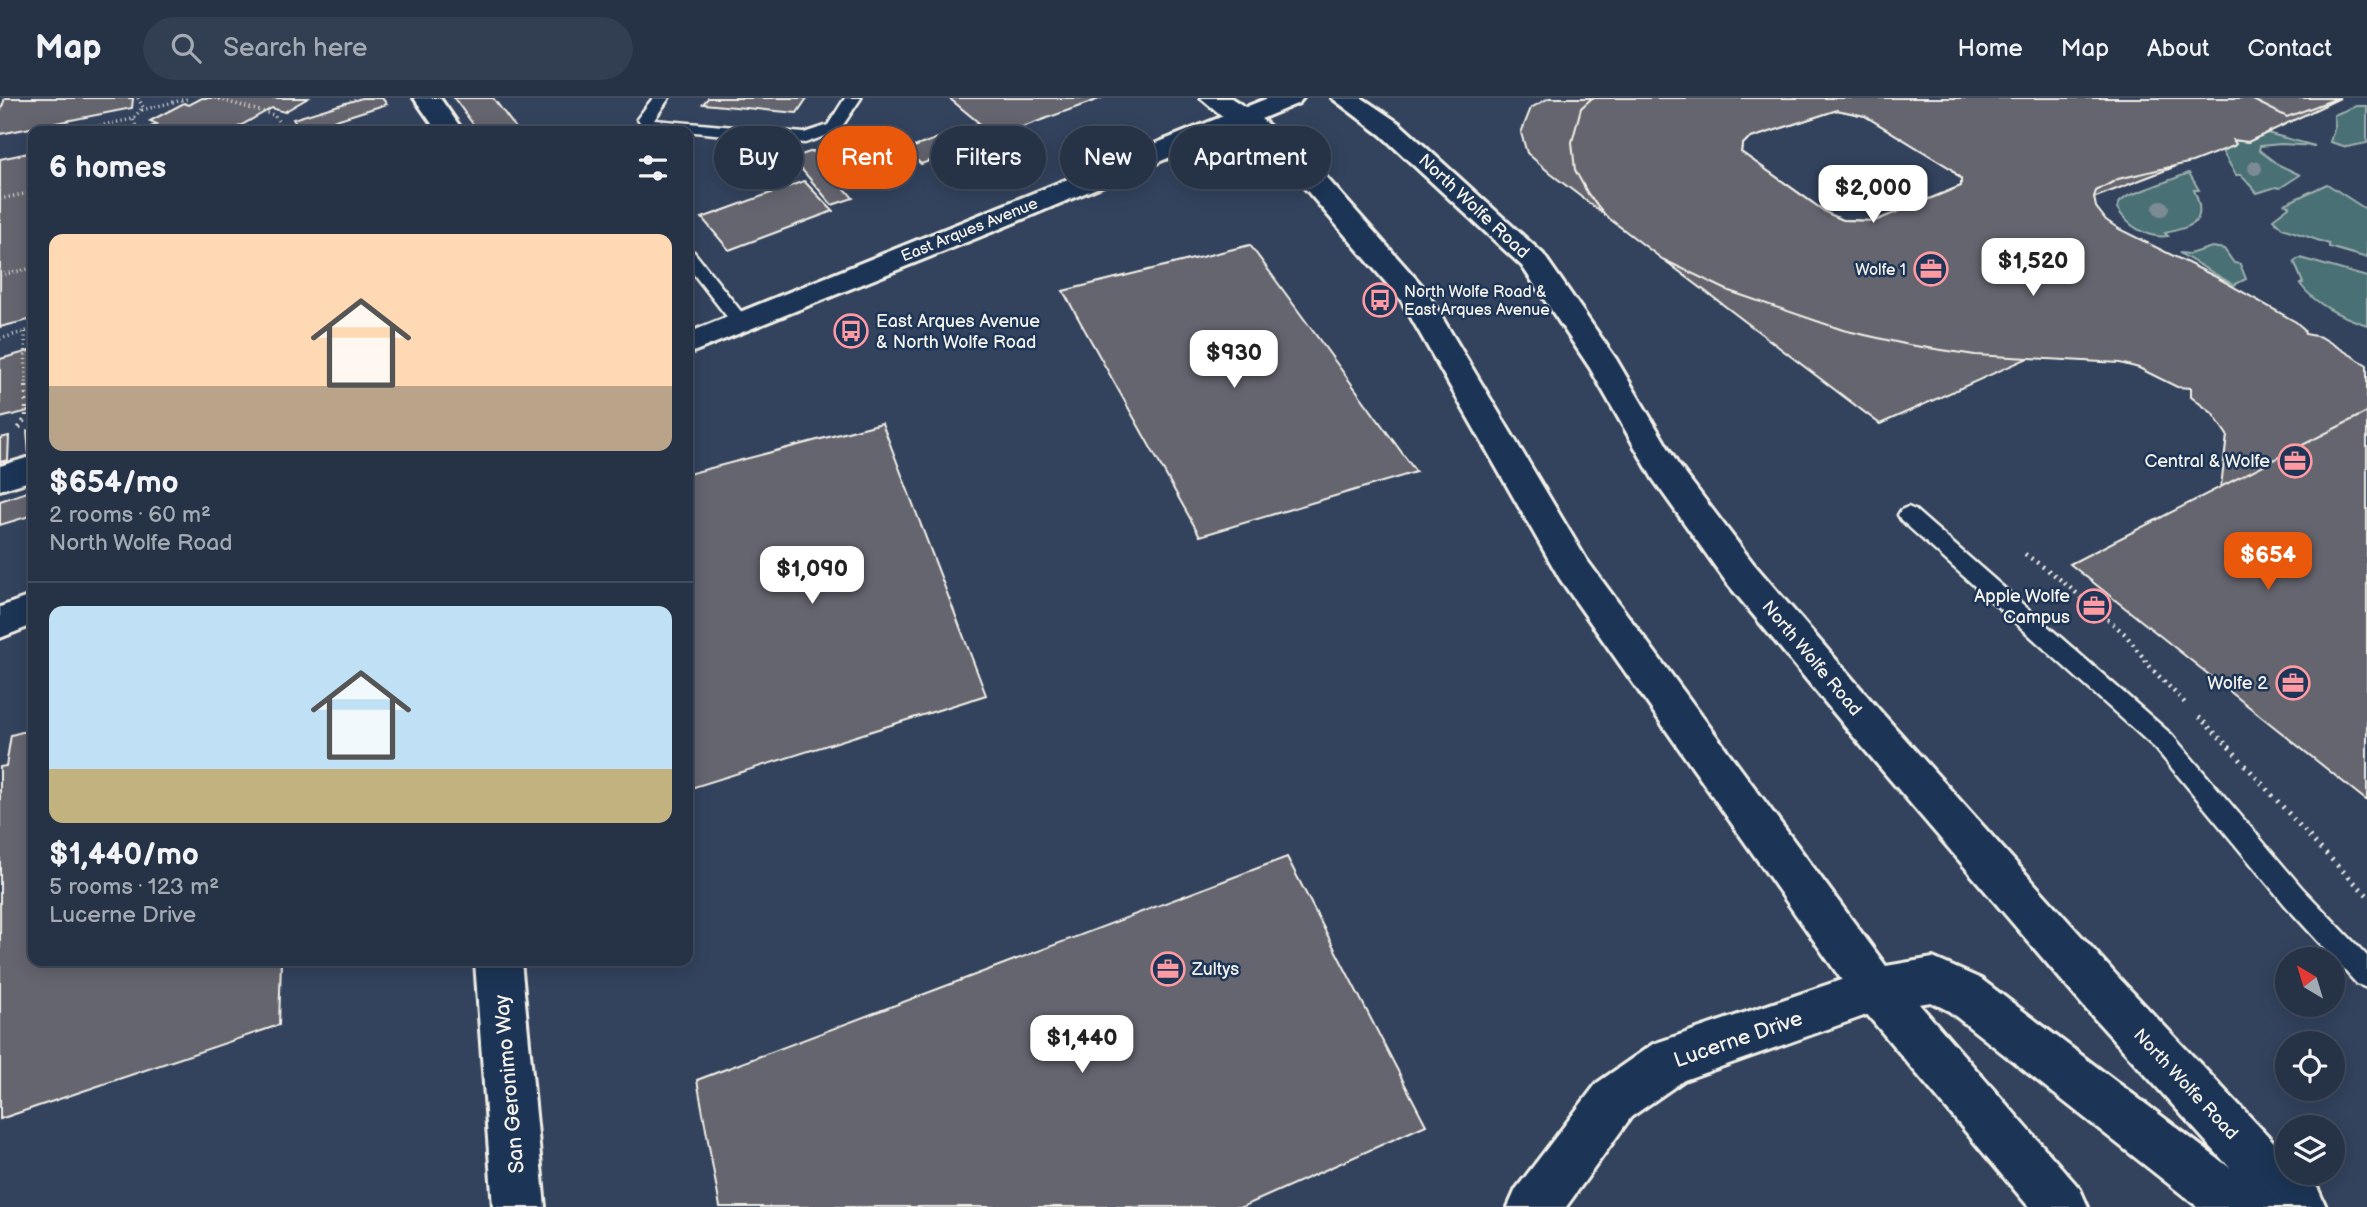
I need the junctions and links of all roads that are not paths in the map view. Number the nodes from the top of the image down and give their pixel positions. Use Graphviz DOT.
graph roads {
  1 [pos="427,98"];
  2 [pos="660,98"];
  3 [pos="853,98"];
  4 [pos="1290,98"];
  5 [pos="1345,98"];
  6 [pos="1229,108"];
  7 [pos="447,126"];
  8 [pos="647,126"];
  9 [pos="693,131"];
  10 [pos="693,262"];
  11 [pos="741,323"];
  12 [pos="693,342"];
  13 [pos="1908,515"];
  14 [pos="28,612"];
  15 [pos="0,623"];
  16 [pos="498,966"];
  17 [pos="2367,975"];
  18 [pos="1876,990"];
  19 [pos="519,1207"];
  20 [pos="1534,1207"];
  21 [pos="2062,1207"];
  22 [pos="2239,1207"];
  23 [pos="2300,1207"];
  1 -- 7 [label="main road"];
  2 -- 8 [label="lane"];
  3 -- 9 [label="lane"];
  4 -- 6 [label="main road, East Arques Avenue"];
  5 -- 23 [label="main road, North Wolfe Road"];
  6 -- 11 [label="main road, East Arques Avenue"];
  6 -- 18 [label="main road"];
  10 -- 11 [label="lane"];
  11 -- 12 [label="main road, East Arques Avenue"];
  13 -- 17 [label="lane"];
  14 -- 15 [label="main road"];
  16 -- 19 [label="main road, San Geronimo Way"];
  18 -- 20 [label="main road, Lucerne Drive"];
  18 -- 21 [label="main road"];
  18 -- 22 [label="main road, Lucerne Drive"];
}
